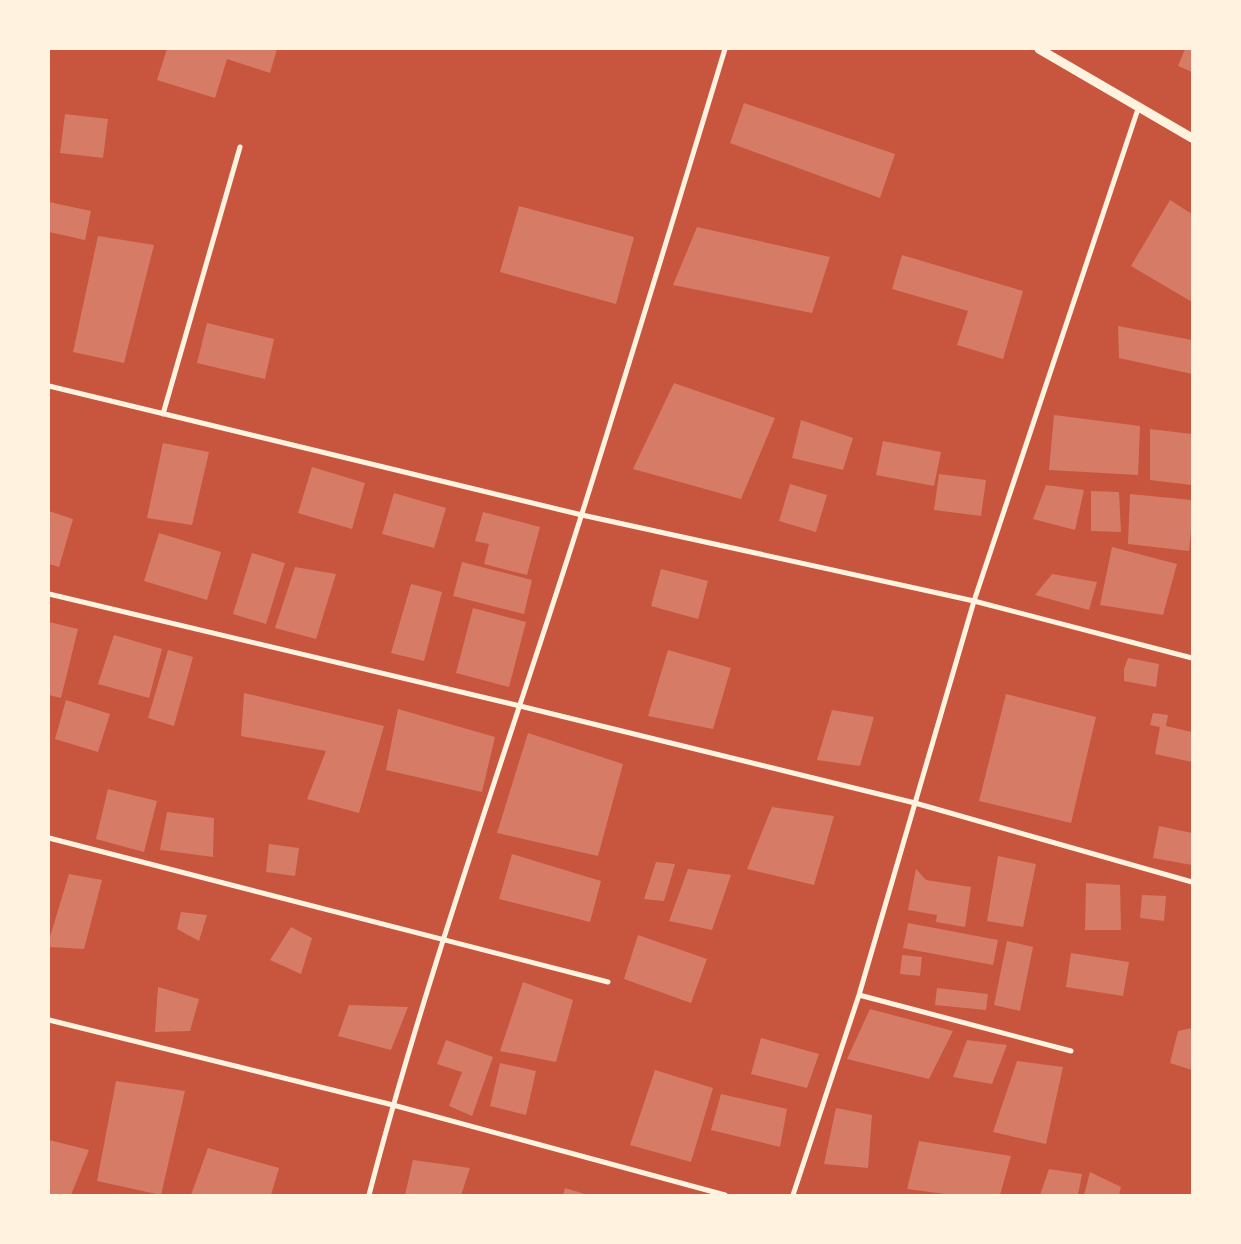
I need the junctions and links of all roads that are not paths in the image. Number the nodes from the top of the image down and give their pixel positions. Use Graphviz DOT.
graph roads {
  1 [pos="725,49"];
  2 [pos="1039,49"];
  3 [pos="1139,106"];
  4 [pos="1192,138"];
  5 [pos="240,147"];
  6 [pos="49,386"];
  7 [pos="163,414"];
  8 [pos="582,515"];
  9 [pos="49,594"];
  10 [pos="974,601"];
  11 [pos="1192,658"];
  12 [pos="520,706"];
  13 [pos="915,803"];
  14 [pos="49,838"];
  15 [pos="1192,882"];
  16 [pos="444,939"];
  17 [pos="608,982"];
  18 [pos="859,995"];
  19 [pos="49,1020"];
  20 [pos="1072,1051"];
  21 [pos="393,1105"];
  22 [pos="369,1195"];
  23 [pos="725,1195"];
  24 [pos="793,1195"];
  1 -- 8 [label="street"];
  2 -- 3 [label="street"];
  3 -- 4 [label="street"];
  3 -- 10 [label="street"];
  5 -- 7 [label="street"];
  6 -- 7 [label="street"];
  7 -- 8 [label="street"];
  8 -- 10 [label="street"];
  8 -- 12 [label="street"];
  9 -- 12 [label="street"];
  10 -- 11 [label="street"];
  10 -- 13 [label="street"];
  12 -- 13 [label="street"];
  12 -- 16 [label="street"];
  13 -- 15 [label="street"];
  13 -- 18 [label="street"];
  14 -- 16 [label="street"];
  16 -- 17 [label="street"];
  16 -- 21 [label="street"];
  18 -- 20 [label="street"];
  18 -- 24 [label="street"];
  19 -- 21 [label="street"];
  21 -- 22 [label="street"];
  21 -- 23 [label="street"];
}
